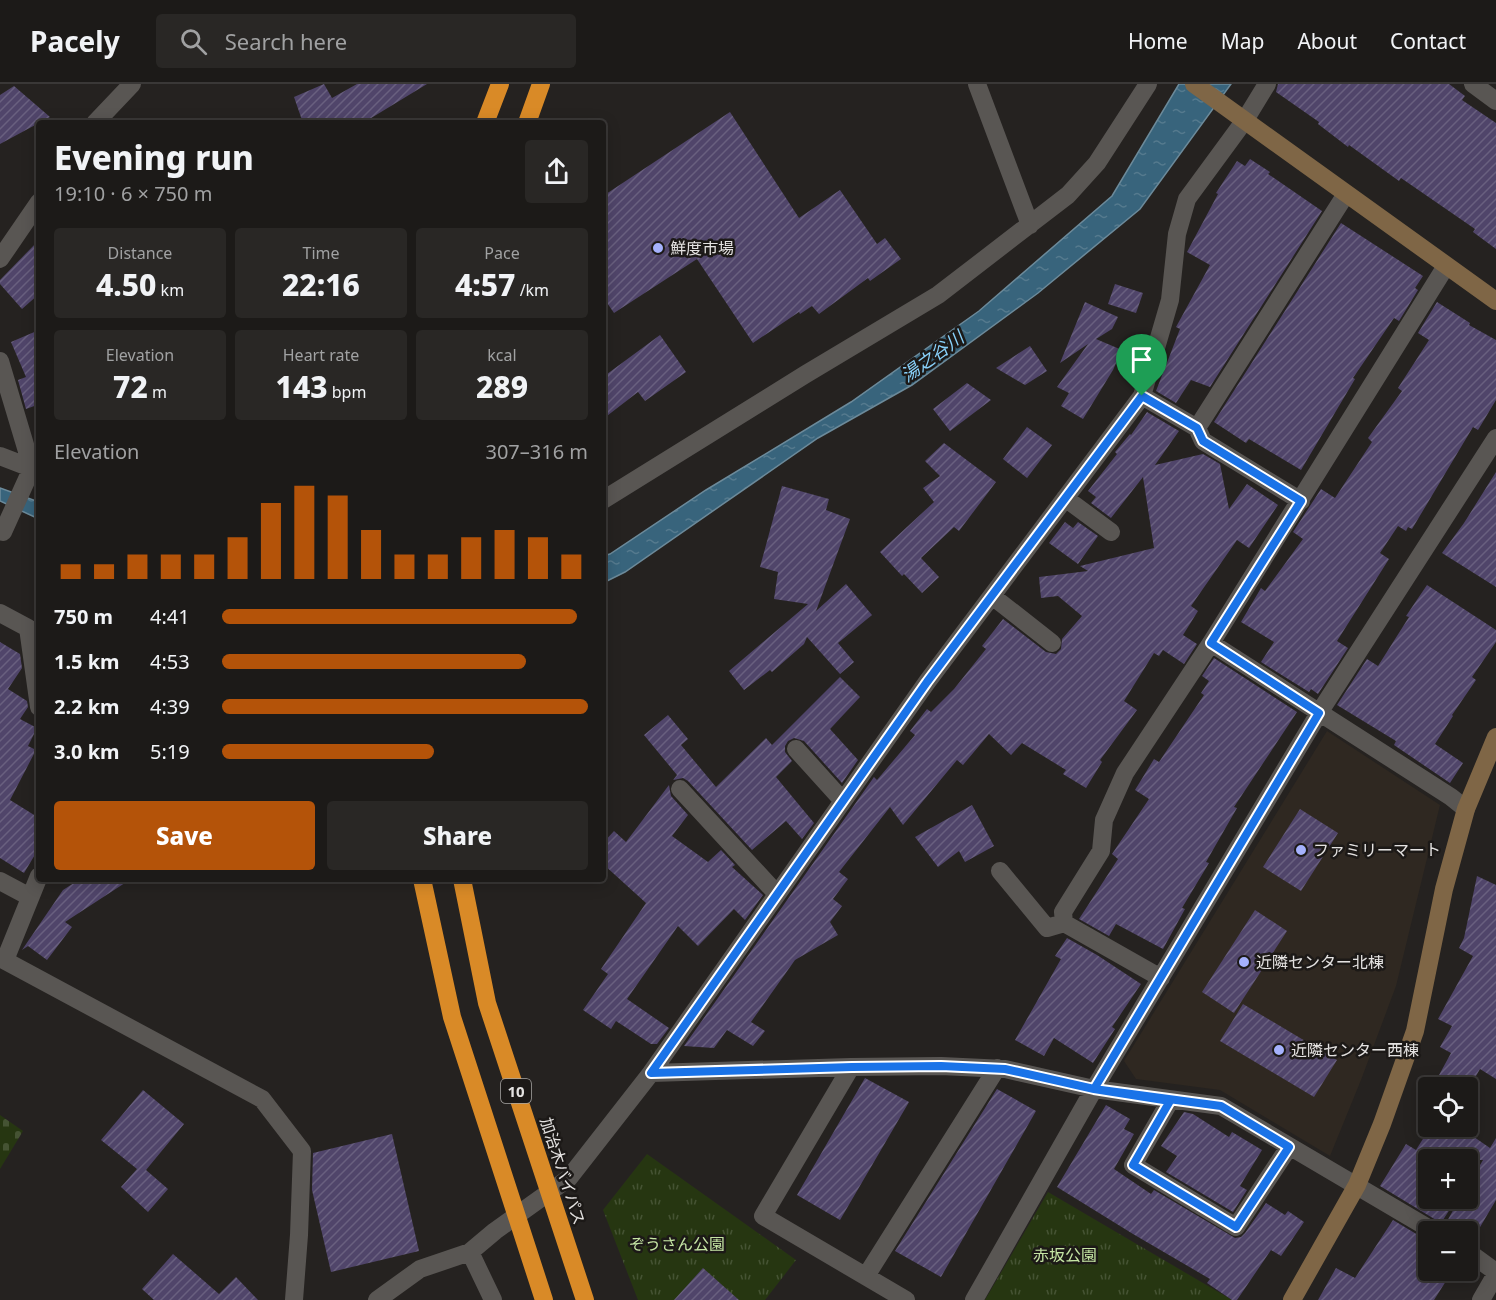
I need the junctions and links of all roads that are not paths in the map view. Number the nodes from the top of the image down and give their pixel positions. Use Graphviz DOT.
graph roads {
  1 [pos="500,84"];
  2 [pos="541,84"];
  3 [pos="977,84"];
  4 [pos="1148,84"];
  5 [pos="1194,84"];
  6 [pos="1267,84"];
  7 [pos="1473,84"];
  8 [pos="134,85"];
  9 [pos="1496,101"];
  10 [pos="1237,116"];
  11 [pos="98,120"];
  12 [pos="486,120"];
  13 [pos="528,120"];
  14 [pos="1346,194"];
  15 [pos="36,206"];
  16 [pos="1030,225"];
  17 [pos="0,259"];
  18 [pos="1446,266"];
  19 [pos="1496,301"];
  20 [pos="0,361"];
  21 [pos="1142,396"];
  22 [pos="1197,428"];
  23 [pos="1496,438"];
  24 [pos="0,456"];
  25 [pos="35,470"];
  26 [pos="606,498"];
  27 [pos="1065,498"];
  28 [pos="1301,501"];
  29 [pos="1,532"];
  30 [pos="1111,532"];
  31 [pos="992,596"];
  32 [pos="0,613"];
  33 [pos="1052,643"];
  34 [pos="1211,643"];
  35 [pos="36,685"];
  36 [pos="1319,713"];
  37 [pos="1496,736"];
  38 [pos="796,749"];
  39 [pos="680,789"];
  40 [pos="843,801"];
  41 [pos="1466,809"];
  42 [pos="1000,871"];
  43 [pos="0,881"];
  44 [pos="36,882"];
  45 [pos="424,882"];
  46 [pos="463,882"];
  47 [pos="777,894"];
  48 [pos="30,897"];
  49 [pos="1064,923"];
  50 [pos="2,959"];
  51 [pos="1161,978"];
  52 [pos="852,1067"];
  53 [pos="997,1068"];
  54 [pos="651,1073"];
  55 [pos="1094,1089"];
  56 [pos="1170,1101"];
  57 [pos="1289,1147"];
  58 [pos="1357,1185"];
  59 [pos="549,1192"];
  60 [pos="516,1216"];
  61 [pos="1418,1222"];
  62 [pos="470,1252"];
  63 [pos="1478,1259"];
  64 [pos="1496,1273"];
  65 [pos="866,1276"];
  66 [pos="294,1300"];
  67 [pos="377,1300"];
  68 [pos="493,1300"];
  69 [pos="544,1300"];
  70 [pos="585,1300"];
  71 [pos="906,1300"];
  72 [pos="974,1300"];
  73 [pos="1292,1300"];
  74 [pos="1481,1300"];
  1 -- 12 [label="highway"];
  2 -- 13 [label="highway"];
  3 -- 16 [label="street"];
  4 -- 16 [label="street"];
  5 -- 10 [label="street"];
  6 -- 10 [label="street"];
  7 -- 9 [label="street"];
  8 -- 11 [label="street"];
  10 -- 14 [label="street"];
  10 -- 21 [label="street"];
  14 -- 18 [label="street"];
  14 -- 22 [label="street"];
  15 -- 17 [label="street"];
  16 -- 26 [label="street"];
  18 -- 19 [label="street"];
  18 -- 28 [label="street"];
  20 -- 25 [label="street"];
  21 -- 22 [label="street"];
  21 -- 27 [label="street"];
  22 -- 28 [label="street"];
  23 -- 36 [label="street"];
  24 -- 25 [label="street"];
  25 -- 29 [label="street"];
  27 -- 30 [label="street"];
  27 -- 31 [label="street"];
  28 -- 34 [label="street"];
  31 -- 33 [label="street"];
  31 -- 40 [label="street"];
  32 -- 35 [label="street"];
  34 -- 36 [label="street"];
  34 -- 49 [label="street"];
  36 -- 41 [label="street"];
  36 -- 51 [label="street"];
  37 -- 41 [label="street"];
  38 -- 40 [label="street"];
  39 -- 47 [label="street"];
  40 -- 47 [label="street"];
  41 -- 58 [label="street"];
  42 -- 49 [label="street"];
  43 -- 48 [label="street"];
  44 -- 48 [label="street"];
  45 -- 60 [label="highway, 10"];
  46 -- 59 [label="highway, 加治木バイパス / 10"];
  47 -- 54 [label="street"];
  48 -- 50 [label="street"];
  49 -- 51 [label="street"];
  50 -- 66 [label="street"];
  51 -- 55 [label="street"];
  52 -- 53 [label="street"];
  52 -- 54 [label="street"];
  52 -- 65 [label="street"];
  53 -- 55 [label="street"];
  53 -- 65 [label="street"];
  54 -- 59 [label="street"];
  55 -- 56 [label="street"];
  55 -- 72 [label="street"];
  56 -- 57 [label="street"];
  56 -- 57 [label="street"];
  57 -- 58 [label="street"];
  58 -- 61 [label="street"];
  58 -- 73 [label="street"];
  59 -- 60 [label="street"];
  59 -- 70 [label="highway, 加治木バイパス / 10"];
  60 -- 62 [label="street"];
  60 -- 69 [label="highway, 10"];
  62 -- 67 [label="street"];
  62 -- 68 [label="street"];
  63 -- 64 [label="street"];
  64 -- 74 [label="street"];
  65 -- 71 [label="street"];
}
